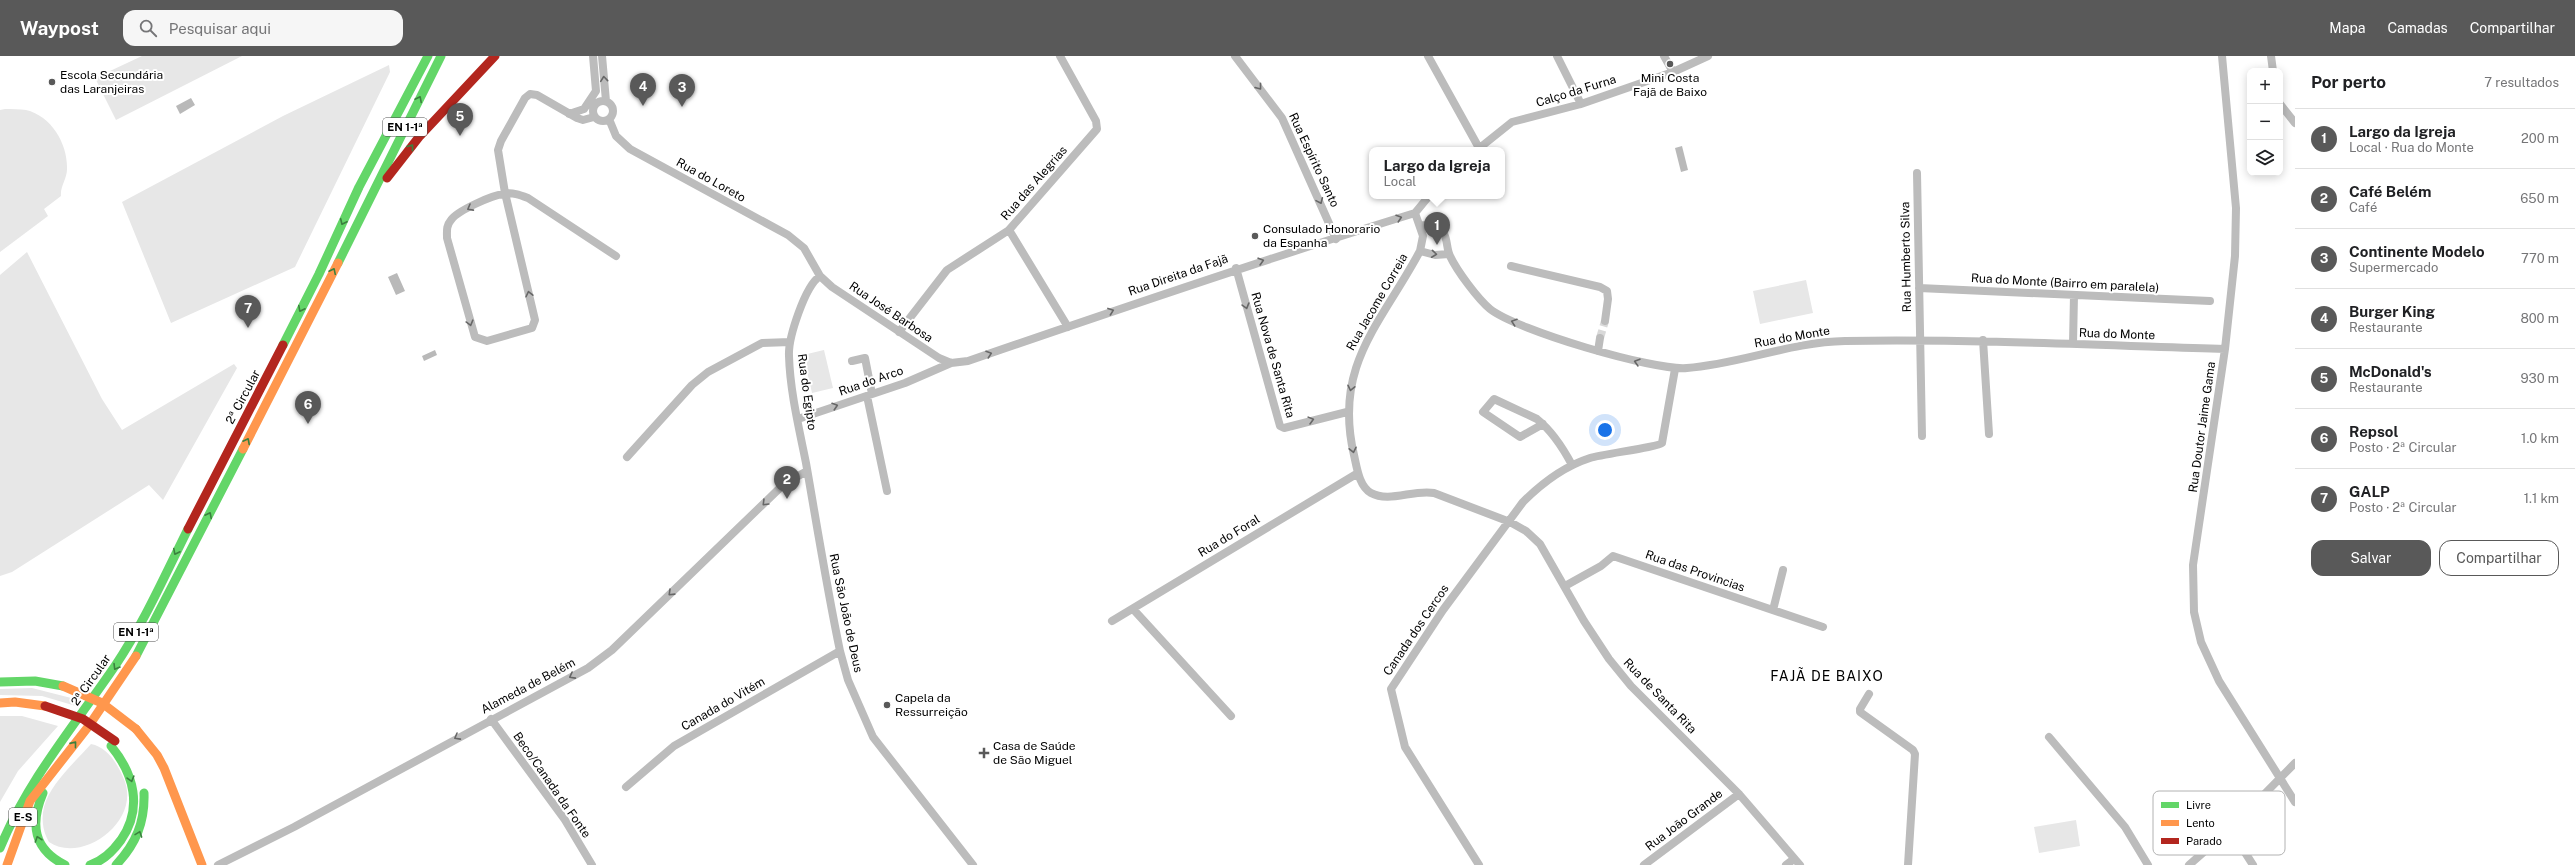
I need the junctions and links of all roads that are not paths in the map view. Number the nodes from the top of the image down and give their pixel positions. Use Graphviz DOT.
graph roads {
  1 [pos="428,56"];
  2 [pos="441,56"];
  3 [pos="494,56"];
  4 [pos="593,56"];
  5 [pos="602,56"];
  6 [pos="1060,56"];
  7 [pos="1235,56"];
  8 [pos="1428,56"];
  9 [pos="1557,56"];
  10 [pos="1664,56"];
  11 [pos="1708,56"];
  12 [pos="2222,56"];
  13 [pos="2271,56"];
  14 [pos="2273,68"];
  15 [pos="1673,72"];
  16 [pos="596,91"];
  17 [pos="603,101"];
  18 [pos="1581,104"];
  19 [pos="2283,108"];
  20 [pos="569,114"];
  21 [pos="594,117"];
  22 [pos="609,119"];
  23 [pos="2295,124"];
  24 [pos="1477,147"];
  25 [pos="1481,147"];
  26 [pos="1917,173"];
  27 [pos="505,193"];
  28 [pos="370,197"];
  29 [pos="1427,199"];
  30 [pos="1415,213"];
  31 [pos="1421,226"];
  32 [pos="1009,230"];
  33 [pos="1336,239"];
  34 [pos="1420,251"];
  35 [pos="1449,254"];
  36 [pos="616,256"];
  37 [pos="1511,266"];
  38 [pos="1236,268"];
  39 [pos="820,276"];
  40 [pos="1919,288"];
  41 [pos="2074,295"];
  42 [pos="2210,301"];
  43 [pos="1604,321"];
  44 [pos="1068,327"];
  45 [pos="898,332"];
  46 [pos="1600,338"];
  47 [pos="1983,340"];
  48 [pos="1918,341"];
  49 [pos="790,342"];
  50 [pos="2073,344"];
  51 [pos="2225,349"];
  52 [pos="1598,351"];
  53 [pos="852,361"];
  54 [pos="951,363"];
  55 [pos="1676,369"];
  56 [pos="869,395"];
  57 [pos="1347,412"];
  58 [pos="798,419"];
  59 [pos="1543,424"];
  60 [pos="1990,434"];
  61 [pos="1922,436"];
  62 [pos="627,457"];
  63 [pos="1572,465"];
  64 [pos="807,471"];
  65 [pos="1358,473"];
  66 [pos="887,491"];
  67 [pos="1510,522"];
  68 [pos="1783,570"];
  69 [pos="1565,586"];
  70 [pos="1133,609"];
  71 [pos="1773,610"];
  72 [pos="1112,621"];
  73 [pos="1823,627"];
  74 [pos="840,651"];
  75 [pos="0,682"];
  76 [pos="1869,694"];
  77 [pos="0,703"];
  78 [pos="44,709"];
  79 [pos="0,710"];
  80 [pos="1231,716"];
  81 [pos="491,719"];
  82 [pos="2049,737"];
  83 [pos="113,744"];
  84 [pos="2295,762"];
  85 [pos="137,770"];
  86 [pos="49,774"];
  87 [pos="2280,780"];
  88 [pos="141,782"];
  89 [pos="626,787"];
  90 [pos="2269,791"];
  91 [pos="1739,794"];
  92 [pos="2295,802"];
  93 [pos="8,826"];
  94 [pos="0,836"];
  95 [pos="0,848"];
  96 [pos="2200,855"];
  97 [pos="2247,855"];
  98 [pos="1797,862"];
  99 [pos="7,865"];
  100 [pos="65,865"];
  101 [pos="90,865"];
  102 [pos="116,865"];
  103 [pos="202,865"];
  104 [pos="218,865"];
  105 [pos="592,865"];
  106 [pos="973,865"];
  107 [pos="1479,865"];
  108 [pos="1644,865"];
  109 [pos="1786,865"];
  110 [pos="1908,865"];
  111 [pos="2148,865"];
  112 [pos="2189,865"];
  113 [pos="2253,865"];
  1 -- 93 [label="main road, 2ª Circular / EN 1-1ª, one-way"];
  28 -- 2 [label="main road, 2ª Circular / EN 1-1ª, one-way"];
  28 -- 3 [label="main road, one-way"];
  4 -- 16 [label="street"];
  17 -- 5 [label="street, one-way"];
  6 -- 32 [label="street, Rua das Alegrias"];
  7 -- 33 [label="street, Rua Espírito Santo, one-way"];
  8 -- 24 [label="street"];
  9 -- 18 [label="street"];
  10 -- 15 [label="street"];
  11 -- 15 [label="street, Calço da Furna"];
  12 -- 51 [label="street, Rua Doutor Jaime Gama"];
  13 -- 14 [label="street"];
  15 -- 18 [label="street, Calço da Furna"];
  16 -- 17 [label="street"];
  16 -- 20 [label="street"];
  17 -- 21 [label="street"];
  17 -- 22 [label="street"];
  18 -- 25 [label="street, Calço da Furna"];
  19 -- 23 [label="street"];
  20 -- 21 [label="street"];
  20 -- 27 [label="street"];
  21 -- 22 [label="street"];
  22 -- 39 [label="street, Rua do Loreto"];
  26 -- 40 [label="street, Rua Humberto Silva"];
  27 -- 27 [label="street, one-way"];
  27 -- 36 [label="street"];
  86 -- 28 [label="main road, 2ª Circular / EN 1-1ª, one-way"];
  29 -- 30 [label="street"];
  30 -- 31 [label="street"];
  33 -- 30 [label="street, Rua Direita da Fajã, one-way"];
  31 -- 34 [label="street"];
  31 -- 35 [label="street, Rua do Monte"];
  32 -- 44 [label="street, Rua das Alegrias"];
  32 -- 45 [label="street"];
  38 -- 33 [label="street, Rua Direita da Fajã, one-way"];
  34 -- 35 [label="street, one-way"];
  34 -- 57 [label="street, Rua Jacome Correia, one-way"];
  52 -- 35 [label="street, Rua do Monte, one-way"];
  37 -- 43 [label="street"];
  44 -- 38 [label="street, Rua Direita da Fajã, one-way"];
  38 -- 57 [label="street, Rua Nova de Santa Rita, one-way"];
  39 -- 45 [label="street, Rua José Barbosa"];
  39 -- 49 [label="street, Rua do Egipto"];
  40 -- 41 [label="street, Rua do Monte (Bairro em paralela)"];
  40 -- 48 [label="street, Rua Humberto Silva"];
  41 -- 42 [label="street, Rua do Monte (Bairro em paralela)"];
  41 -- 50 [label="street"];
  54 -- 44 [label="street, Rua Direita da Fajã, one-way"];
  45 -- 54 [label="street, Rua José Barbosa"];
  46 -- 52 [label="street"];
  47 -- 48 [label="street, Rua do Monte"];
  47 -- 50 [label="street, Rua do Monte"];
  47 -- 60 [label="street"];
  48 -- 55 [label="street, Rua do Monte"];
  48 -- 61 [label="street, Rua Humberto Silva"];
  49 -- 58 [label="street, Rua do Egipto"];
  49 -- 62 [label="street"];
  50 -- 51 [label="street, Rua do Monte"];
  51 -- 87 [label="street, Rua Doutor Jaime Gama"];
  55 -- 52 [label="street, Rua do Monte, one-way"];
  53 -- 56 [label="street"];
  54 -- 56 [label="street, Rua do Arco"];
  55 -- 63 [label="street, Canada dos Cercos"];
  58 -- 56 [label="street, Rua do Arco, one-way"];
  56 -- 66 [label="street"];
  57 -- 65 [label="street, one-way"];
  58 -- 64 [label="street, Rua do Egipto"];
  59 -- 59 [label="street"];
  59 -- 63 [label="street"];
  63 -- 67 [label="street, Canada dos Cercos"];
  64 -- 74 [label="street, Rua São João de Deus"];
  64 -- 81 [label="street, Alameda de Belém, one-way"];
  65 -- 67 [label="street, Rua de Santa Rita"];
  65 -- 70 [label="street, Rua do Foral"];
  67 -- 69 [label="street, Rua de Santa Rita"];
  67 -- 107 [label="street, Canada dos Cercos"];
  68 -- 71 [label="street"];
  69 -- 71 [label="street, Rua das Provincias"];
  69 -- 91 [label="street, Rua de Santa Rita"];
  70 -- 72 [label="street, Rua do Foral"];
  70 -- 80 [label="street"];
  71 -- 73 [label="street, Rua das Provincias"];
  74 -- 89 [label="street, Canada do Vitém"];
  74 -- 106 [label="street, Rua São João de Deus"];
  75 -- 103 [label="main road, bridge"];
  76 -- 110 [label="street"];
  77 -- 78 [label="main road"];
  78 -- 79 [label="main road"];
  78 -- 83 [label="main road"];
  81 -- 104 [label="street, Alameda de Belém, one-way"];
  81 -- 105 [label="street, Beco/Canada da Fonte"];
  82 -- 111 [label="street"];
  83 -- 85 [label="main road"];
  83 -- 101 [label="main road, one-way"];
  84 -- 87 [label="street"];
  86 -- 99 [label="main road, E-S"];
  100 -- 86 [label="main road, one-way"];
  87 -- 90 [label="street"];
  87 -- 92 [label="street, Rua Doutor Jaime Gama"];
  102 -- 88 [label="main road, one-way"];
  91 -- 98 [label="street, Rua de Santa Rita"];
  91 -- 108 [label="street, Rua João Grande"];
  93 -- 94 [label="main road"];
  93 -- 95 [label="main road, E-S"];
  96 -- 112 [label="street"];
  97 -- 113 [label="street"];
  98 -- 109 [label="street"];
}
